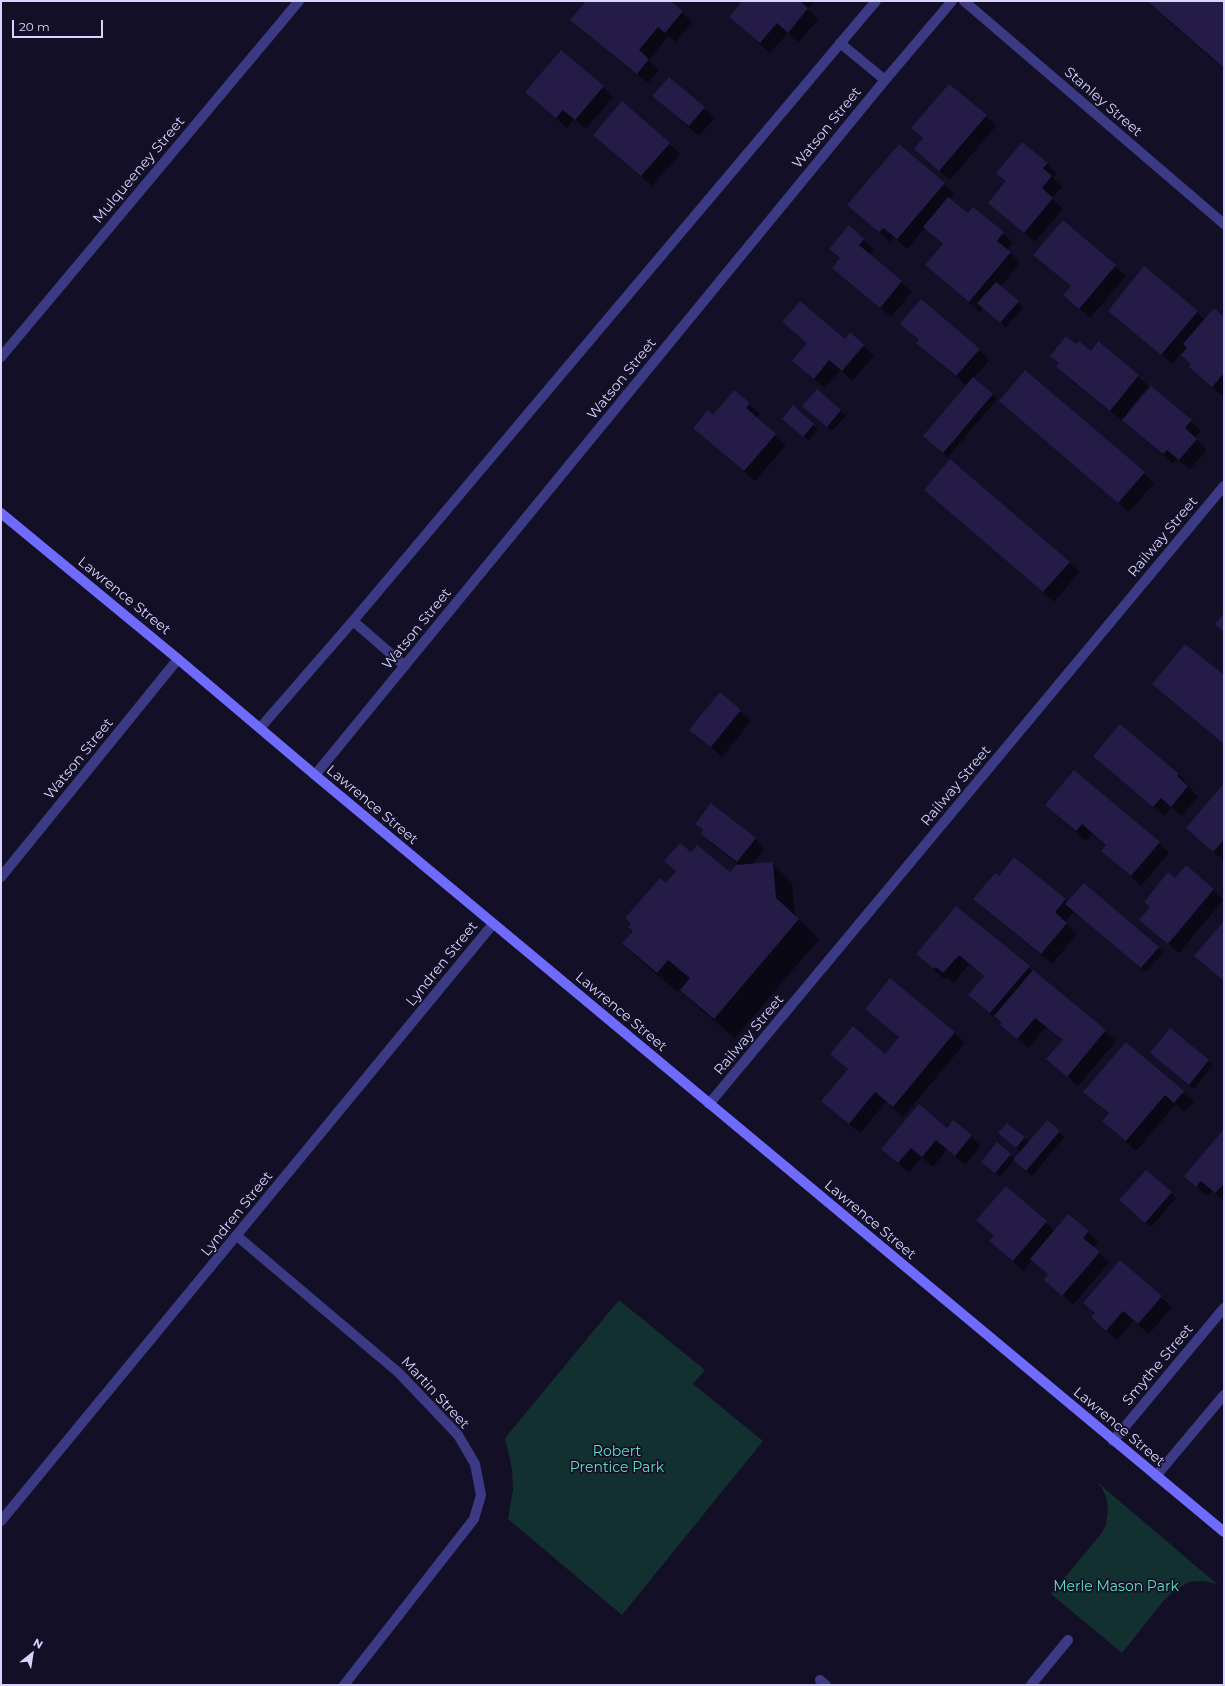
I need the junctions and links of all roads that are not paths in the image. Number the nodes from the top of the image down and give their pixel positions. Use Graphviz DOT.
graph roads {
  1 [pos="299,1"];
  2 [pos="876,1"];
  3 [pos="952,1"];
  4 [pos="964,1"];
  5 [pos="840,43"];
  6 [pos="885,80"];
  7 [pos="1224,224"];
  8 [pos="1,357"];
  9 [pos="1224,486"];
  10 [pos="1,513"];
  11 [pos="353,621"];
  12 [pos="178,659"];
  13 [pos="405,666"];
  14 [pos="260,728"];
  15 [pos="315,775"];
  16 [pos="1,877"];
  17 [pos="493,924"];
  18 [pos="709,1104"];
  19 [pos="237,1236"];
  20 [pos="1224,1308"];
  21 [pos="1224,1395"];
  22 [pos="1113,1440"];
  23 [pos="1156,1476"];
  24 [pos="1,1521"];
  25 [pos="1224,1532"];
  26 [pos="1068,1640"];
  27 [pos="344,1685"];
  28 [pos="1031,1685"];
  1 -- 8 [label="street, Mulqueeney Street"];
  2 -- 5 [label="street"];
  3 -- 6 [label="street, Watson Street"];
  4 -- 7 [label="street, Stanley Street"];
  5 -- 6 [label="street"];
  5 -- 11 [label="street"];
  6 -- 13 [label="street, Watson Street"];
  9 -- 18 [label="street, Railway Street"];
  10 -- 12 [label="main road, Lawrence Street"];
  11 -- 13 [label="street"];
  11 -- 14 [label="street"];
  12 -- 14 [label="main road, Lawrence Street"];
  12 -- 16 [label="street, Watson Street"];
  13 -- 15 [label="street, Watson Street"];
  14 -- 15 [label="main road, Lawrence Street"];
  15 -- 17 [label="main road, Lawrence Street"];
  17 -- 18 [label="main road, Lawrence Street"];
  17 -- 19 [label="street, Lyndren Street"];
  18 -- 22 [label="main road, Lawrence Street"];
  19 -- 24 [label="street, Lyndren Street"];
  19 -- 27 [label="street, Martin Street"];
  20 -- 22 [label="street, Smythe Street"];
  21 -- 23 [label="street"];
  22 -- 23 [label="main road, Lawrence Street"];
  23 -- 25 [label="main road, Lawrence Street"];
  26 -- 28 [label="street"];
}
